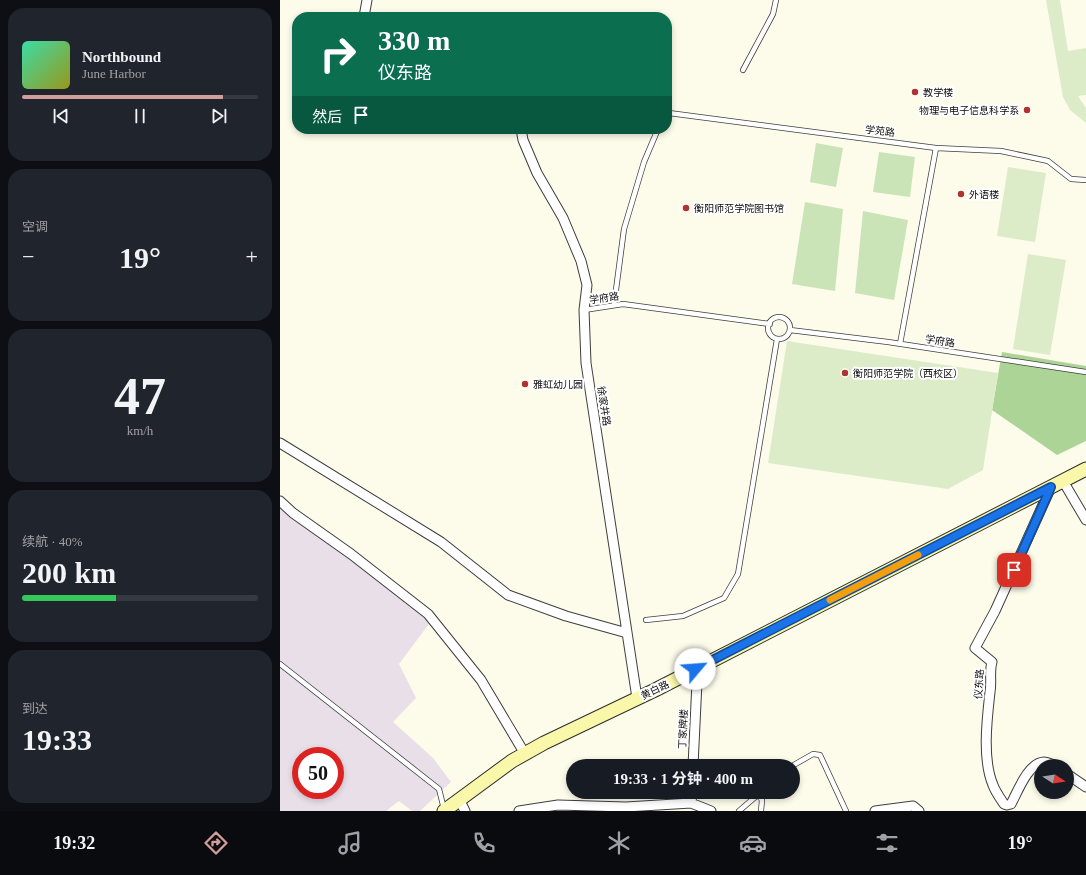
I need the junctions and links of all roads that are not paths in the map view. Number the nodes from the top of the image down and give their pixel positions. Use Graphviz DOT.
graph roads {
  1 [pos="367,0"];
  2 [pos="776,0"];
  3 [pos="365,12"];
  4 [pos="743,70"];
  5 [pos="672,113"];
  6 [pos="522,134"];
  7 [pos="656,134"];
  8 [pos="936,148"];
  9 [pos="1086,180"];
  10 [pos="614,305"];
  11 [pos="584,310"];
  12 [pos="770,324"];
  13 [pos="790,330"];
  14 [pos="777,339"];
  15 [pos="900,344"];
  16 [pos="1086,372"];
  17 [pos="280,443"];
  18 [pos="1086,469"];
  19 [pos="1057,484"];
  20 [pos="280,501"];
  21 [pos="1086,520"];
  22 [pos="646,620"];
  23 [pos="627,633"];
  24 [pos="280,664"];
  25 [pos="695,669"];
  26 [pos="637,698"];
  27 [pos="525,754"];
  28 [pos="693,759"];
  29 [pos="800,761"];
  30 [pos="1034,767"];
  31 [pos="1074,779"];
  32 [pos="1086,787"];
  33 [pos="691,799"];
  34 [pos="753,799"];
  35 [pos="762,799"];
  36 [pos="691,803"];
  37 [pos="462,805"];
  38 [pos="444,811"];
  39 [pos="519,811"];
  40 [pos="711,811"];
  41 [pos="739,811"];
  42 [pos="761,811"];
  43 [pos="846,811"];
  44 [pos="875,811"];
  45 [pos="919,811"];
  1 -- 3 [label="street"];
  2 -- 4 [label="lane"];
  5 -- 8 [label="lane, 学苑路"];
  6 -- 11 [label="street, 徐家井路"];
  7 -- 10 [label="lane"];
  8 -- 9 [label="lane, 学苑路"];
  8 -- 15 [label="lane"];
  10 -- 11 [label="lane, 学府路"];
  10 -- 12 [label="lane, 学府路"];
  11 -- 23 [label="street, 徐家井路"];
  12 -- 13 [label="lane"];
  12 -- 14 [label="lane"];
  13 -- 14 [label="lane"];
  13 -- 15 [label="lane, 学府路"];
  14 -- 22 [label="lane"];
  15 -- 16 [label="lane, 学府路"];
  17 -- 23 [label="street"];
  18 -- 19 [label="main road, 黄白路"];
  19 -- 21 [label="street"];
  19 -- 25 [label="main road, 黄白路"];
  19 -- 30 [label="street, 仪东路"];
  20 -- 27 [label="street"];
  23 -- 26 [label="street, 徐家井路"];
  24 -- 38 [label="lane"];
  25 -- 26 [label="main road, 黄白路"];
  25 -- 28 [label="street, 丁家牌楼"];
  26 -- 27 [label="main road, 黄白路"];
  27 -- 37 [label="main road, 黄白路"];
  29 -- 43 [label="lane"];
  31 -- 32 [label="street"];
  33 -- 36 [label="street"];
  34 -- 41 [label="lane"];
  35 -- 42 [label="lane"];
  36 -- 39 [label="street"];
  36 -- 40 [label="street"];
  37 -- 38 [label="main road, 黄白路"];
  44 -- 45 [label="street"];
}
